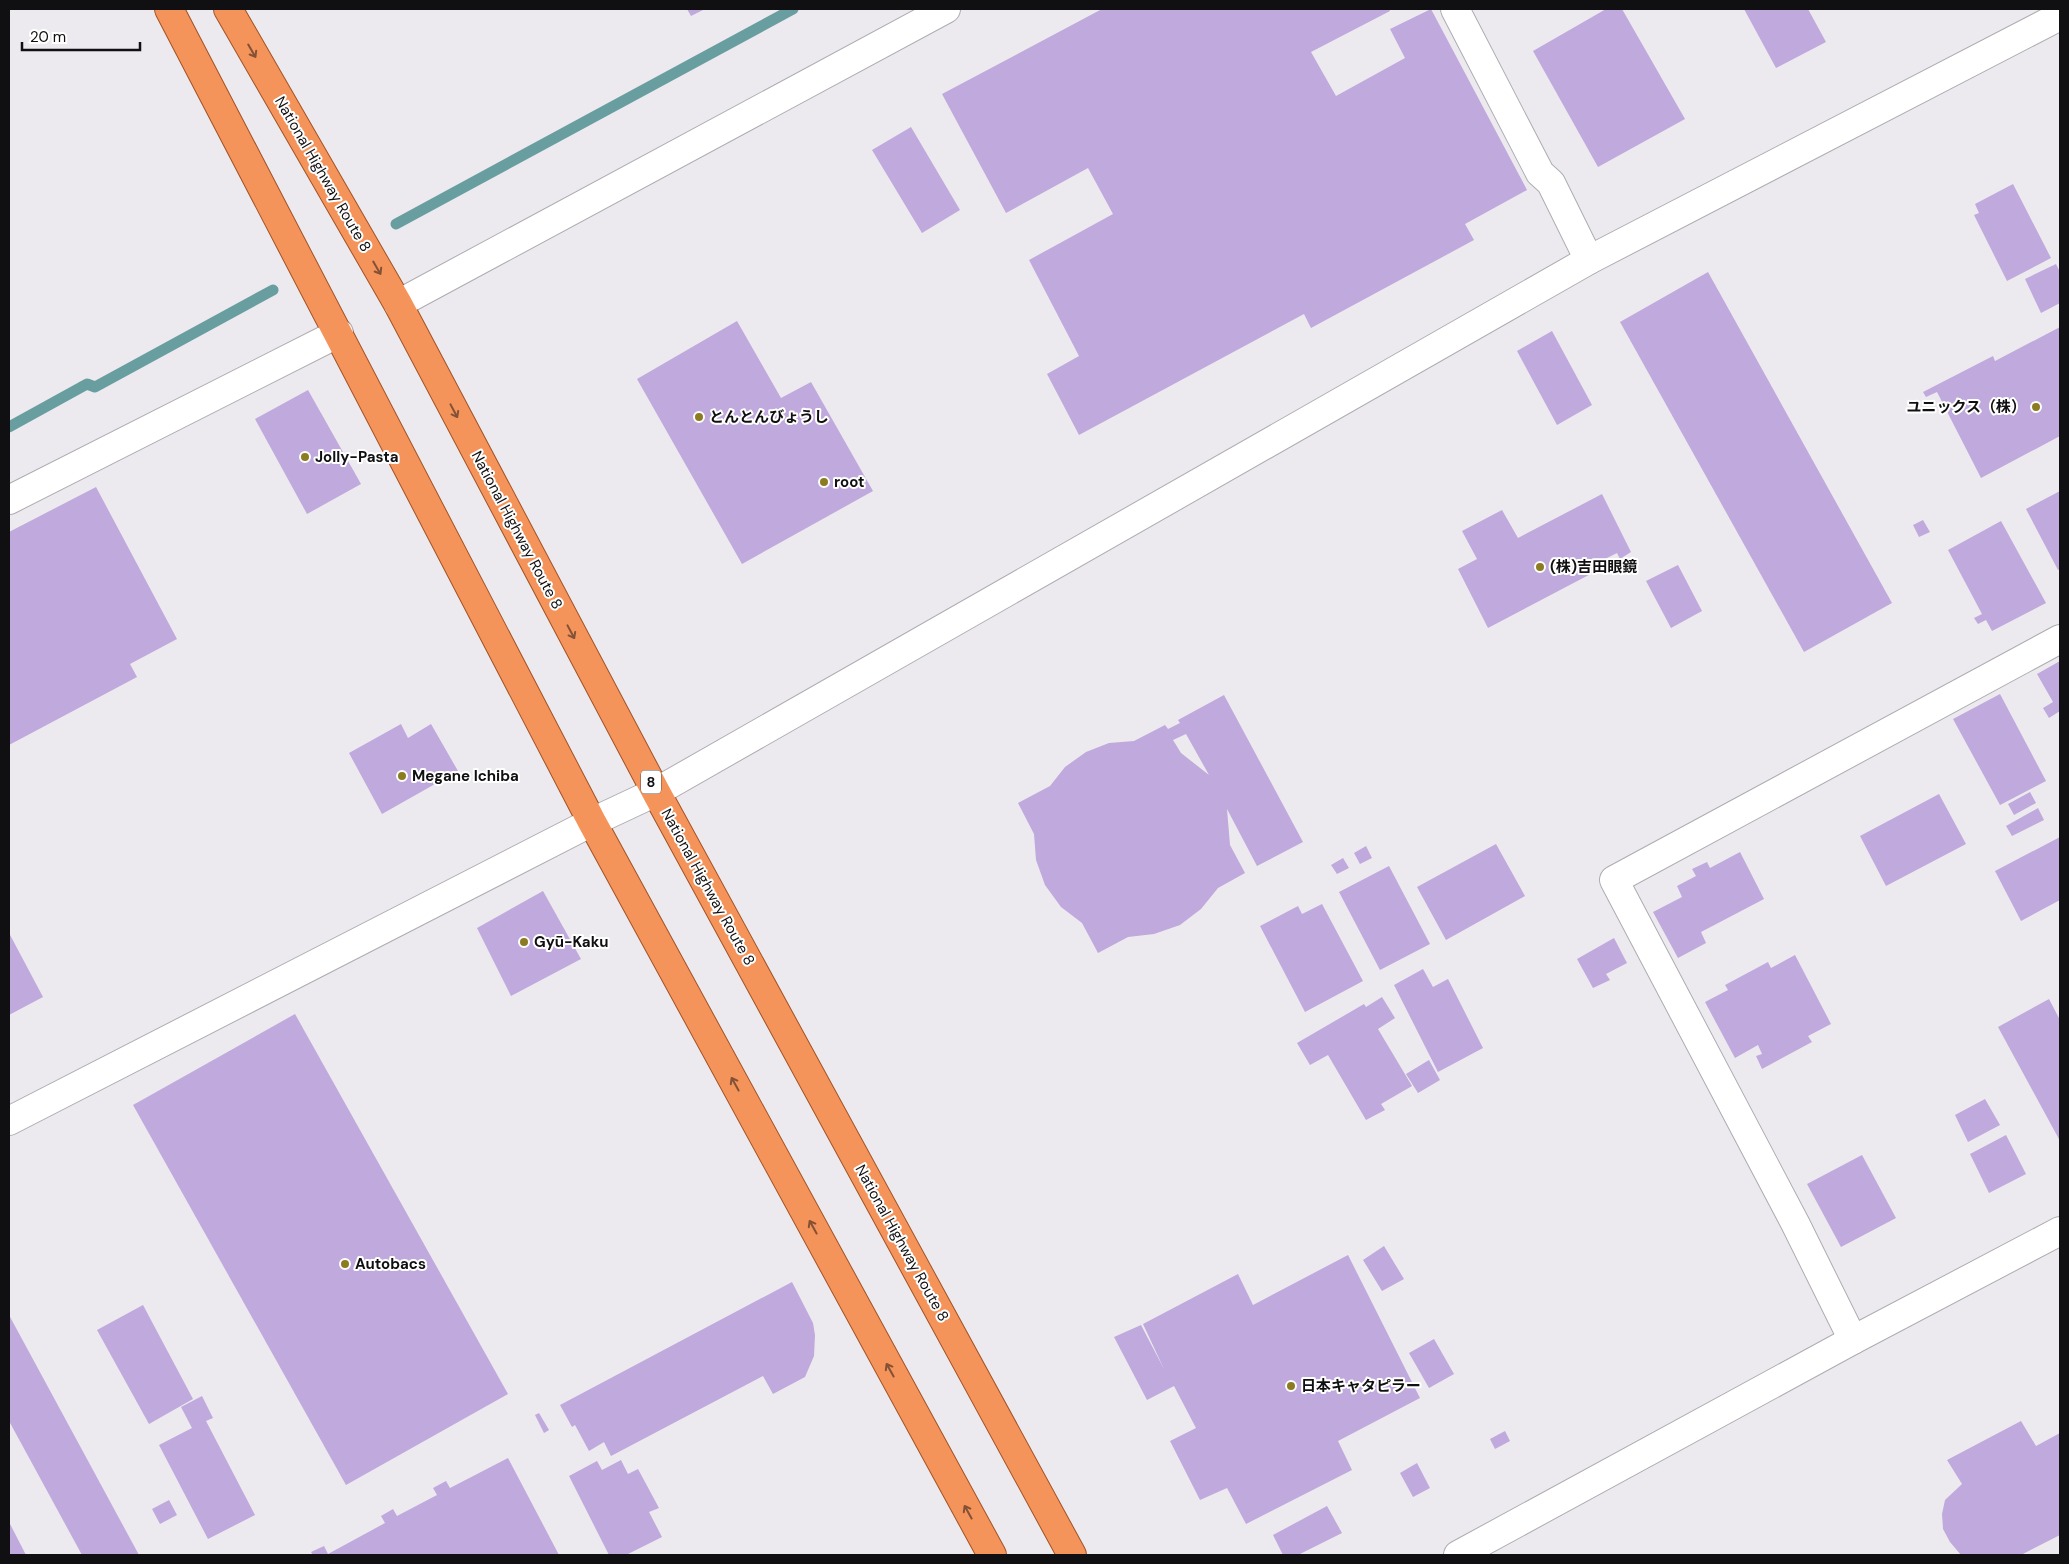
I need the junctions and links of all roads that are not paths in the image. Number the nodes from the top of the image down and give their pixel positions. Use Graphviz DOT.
graph roads {
  1 [pos="169,9"];
  2 [pos="228,9"];
  3 [pos="946,9"];
  4 [pos="1455,9"];
  5 [pos="2060,16"];
  6 [pos="1589,260"];
  7 [pos="398,304"];
  8 [pos="339,333"];
  9 [pos="9,500"];
  10 [pos="2060,639"];
  11 [pos="656,792"];
  12 [pos="592,822"];
  13 [pos="9,1121"];
  14 [pos="2060,1231"];
  15 [pos="1853,1340"];
  16 [pos="992,1555"];
  17 [pos="1072,1555"];
  18 [pos="1458,1555"];
  1 -- 8 [label="highway"];
  2 -- 7 [label="highway, National Highway Route 8 / 8, one-way"];
  3 -- 7 [label="street"];
  4 -- 6 [label="street"];
  5 -- 6 [label="street"];
  6 -- 11 [label="street"];
  7 -- 11 [label="highway, National Highway Route 8 / 8, one-way"];
  8 -- 9 [label="street"];
  8 -- 12 [label="highway"];
  10 -- 15 [label="street"];
  11 -- 12 [label="street"];
  11 -- 17 [label="highway, National Highway Route 8 / 8"];
  12 -- 13 [label="street"];
  16 -- 12 [label="highway, one-way"];
  14 -- 15 [label="street"];
  15 -- 18 [label="street"];
}
